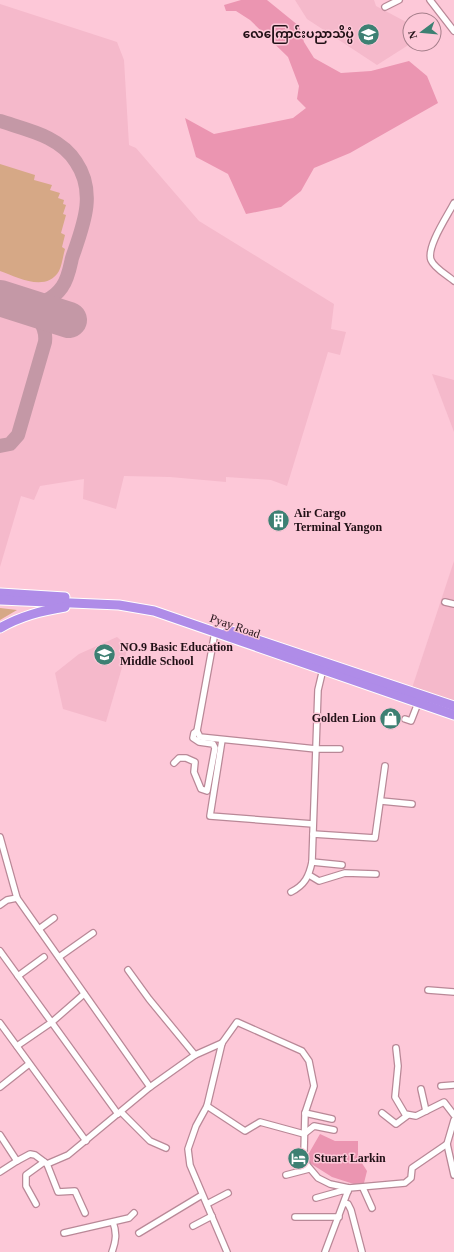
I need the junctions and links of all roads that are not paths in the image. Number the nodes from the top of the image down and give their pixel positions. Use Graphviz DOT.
graph roads {
  1 [pos="399,0"];
  2 [pos="430,0"];
  3 [pos="385,7"];
  4 [pos="454,31"];
  5 [pos="454,203"];
  6 [pos="454,281"];
  7 [pos="0,593"];
  8 [pos="0,600"];
  9 [pos="445,602"];
  10 [pos="85,603"];
  11 [pos="454,604"];
  12 [pos="0,628"];
  13 [pos="215,632"];
  14 [pos="323,668"];
  15 [pos="418,703"];
  16 [pos="454,706"];
  17 [pos="454,715"];
  18 [pos="405,719"];
  19 [pos="197,731"];
  20 [pos="222,740"];
  21 [pos="316,749"];
  22 [pos="340,749"];
  23 [pos="174,763"];
  24 [pos="385,766"];
  25 [pos="380,800"];
  26 [pos="412,804"];
  27 [pos="313,824"];
  28 [pos="313,834"];
  29 [pos="0,837"];
  30 [pos="312,862"];
  31 [pos="342,865"];
  32 [pos="376,874"];
  33 [pos="309,875"];
  34 [pos="291,892"];
  35 [pos="17,898"];
  36 [pos="0,905"];
  37 [pos="54,918"];
  38 [pos="39,929"];
  39 [pos="93,933"];
  40 [pos="0,951"];
  41 [pos="44,957"];
  42 [pos="59,957"];
  43 [pos="128,970"];
  44 [pos="18,976"];
  45 [pos="428,990"];
  46 [pos="454,992"];
  47 [pos="84,994"];
  48 [pos="52,1022"];
  49 [pos="0,1023"];
  50 [pos="222,1043"];
  51 [pos="17,1046"];
  52 [pos="396,1048"];
  53 [pos="195,1055"];
  54 [pos="29,1064"];
  55 [pos="454,1085"];
  56 [pos="441,1086"];
  57 [pos="0,1087"];
  58 [pos="150,1087"];
  59 [pos="420,1089"];
  60 [pos="207,1106"];
  61 [pos="426,1110"];
  62 [pos="119,1113"];
  63 [pos="305,1113"];
  64 [pos="382,1113"];
  65 [pos="408,1115"];
  66 [pos="454,1115"];
  67 [pos="332,1119"];
  68 [pos="454,1120"];
  69 [pos="334,1130"];
  70 [pos="452,1131"];
  71 [pos="304,1134"];
  72 [pos="0,1135"];
  73 [pos="86,1141"];
  74 [pos="447,1144"];
  75 [pos="166,1148"];
  76 [pos="17,1161"];
  77 [pos="46,1163"];
  78 [pos="309,1169"];
  79 [pos="0,1172"];
  80 [pos="286,1175"];
  81 [pos="454,1175"];
  82 [pos="363,1188"];
  83 [pos="349,1190"];
  84 [pos="228,1193"];
  85 [pos="202,1195"];
  86 [pos="316,1198"];
  87 [pos="344,1203"];
  88 [pos="36,1204"];
  89 [pos="206,1204"];
  90 [pos="372,1208"];
  91 [pos="85,1213"];
  92 [pos="134,1213"];
  93 [pos="212,1216"];
  94 [pos="295,1217"];
  95 [pos="339,1217"];
  96 [pos="113,1222"];
  97 [pos="193,1226"];
  98 [pos="64,1233"];
  99 [pos="139,1233"];
  100 [pos="112,1252"];
  101 [pos="228,1252"];
  102 [pos="325,1252"];
  103 [pos="362,1252"];
  1 -- 3 [label="street"];
  2 -- 4 [label="street"];
  5 -- 6 [label="street"];
  7 -- 16 [label="highway, Pyay Road"];
  8 -- 10 [label="highway, Pyay Road"];
  9 -- 11 [label="street"];
  10 -- 12 [label="highway"];
  10 -- 13 [label="highway, Pyay Road"];
  13 -- 14 [label="highway, Pyay Road"];
  13 -- 19 [label="street"];
  14 -- 15 [label="highway, Pyay Road"];
  14 -- 21 [label="street"];
  15 -- 17 [label="highway, Pyay Road"];
  15 -- 18 [label="street"];
  19 -- 20 [label="street"];
  19 -- 23 [label="street"];
  20 -- 21 [label="street"];
  20 -- 27 [label="street"];
  21 -- 22 [label="street"];
  21 -- 27 [label="street"];
  24 -- 25 [label="street"];
  25 -- 26 [label="street"];
  25 -- 28 [label="street"];
  27 -- 28 [label="street"];
  28 -- 30 [label="street"];
  29 -- 35 [label="street"];
  30 -- 31 [label="street"];
  30 -- 33 [label="street"];
  32 -- 33 [label="street"];
  33 -- 34 [label="street"];
  35 -- 36 [label="street"];
  35 -- 38 [label="street"];
  37 -- 38 [label="street"];
  38 -- 42 [label="street"];
  39 -- 42 [label="street"];
  40 -- 44 [label="street"];
  41 -- 44 [label="street"];
  42 -- 47 [label="street"];
  43 -- 53 [label="street"];
  44 -- 48 [label="street"];
  45 -- 46 [label="street"];
  47 -- 48 [label="street"];
  47 -- 58 [label="street"];
  48 -- 51 [label="street"];
  48 -- 62 [label="street"];
  49 -- 51 [label="street"];
  50 -- 53 [label="street"];
  50 -- 60 [label="street"];
  50 -- 63 [label="street"];
  51 -- 54 [label="street"];
  52 -- 65 [label="street"];
  53 -- 58 [label="street"];
  54 -- 57 [label="street"];
  54 -- 73 [label="street"];
  55 -- 56 [label="street"];
  58 -- 62 [label="street"];
  59 -- 61 [label="street"];
  60 -- 71 [label="street"];
  60 -- 85 [label="street"];
  61 -- 65 [label="street"];
  61 -- 66 [label="street"];
  62 -- 73 [label="street"];
  62 -- 75 [label="street"];
  63 -- 67 [label="street"];
  63 -- 71 [label="street"];
  64 -- 65 [label="street"];
  68 -- 70 [label="street"];
  69 -- 71 [label="street"];
  70 -- 74 [label="street"];
  71 -- 78 [label="street"];
  72 -- 76 [label="street"];
  73 -- 77 [label="street"];
  74 -- 81 [label="street"];
  74 -- 82 [label="street"];
  76 -- 77 [label="street"];
  76 -- 79 [label="street"];
  77 -- 88 [label="street"];
  77 -- 91 [label="street"];
  78 -- 80 [label="street"];
  78 -- 83 [label="street"];
  82 -- 83 [label="street"];
  82 -- 90 [label="street"];
  83 -- 86 [label="street"];
  83 -- 87 [label="street"];
  84 -- 89 [label="street"];
  85 -- 89 [label="street"];
  85 -- 99 [label="street"];
  87 -- 95 [label="street"];
  87 -- 103 [label="street"];
  89 -- 93 [label="street"];
  92 -- 96 [label="street"];
  93 -- 97 [label="street"];
  93 -- 101 [label="street"];
  94 -- 95 [label="street"];
  95 -- 102 [label="street"];
  96 -- 98 [label="street"];
  96 -- 100 [label="street"];
}
